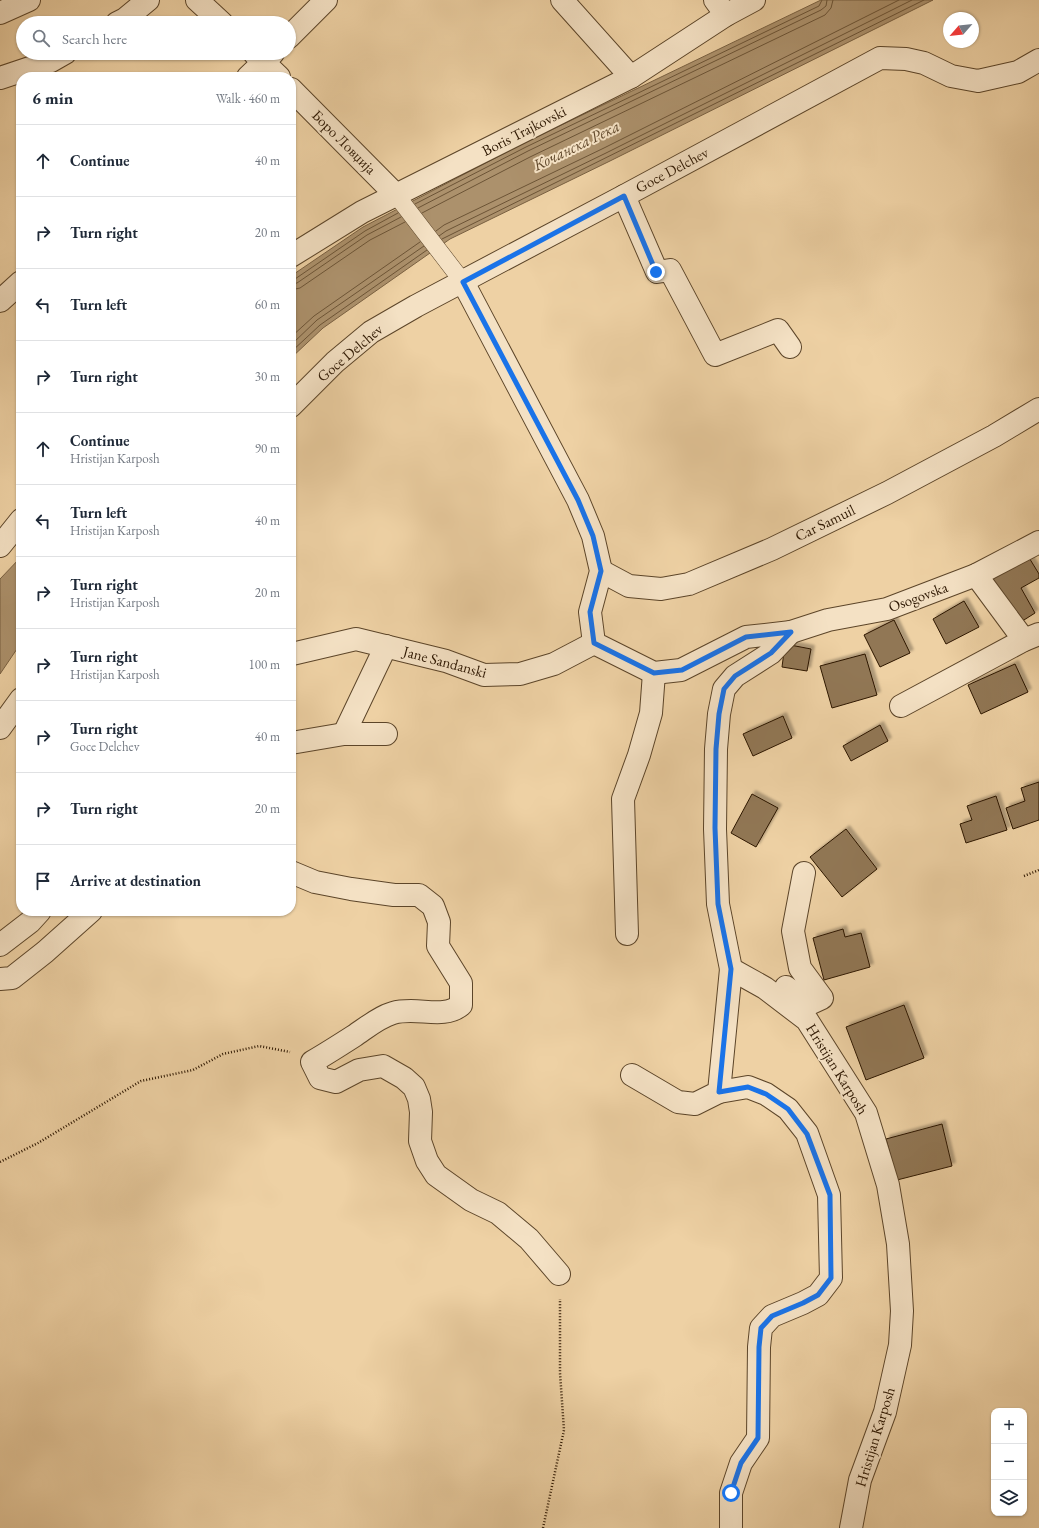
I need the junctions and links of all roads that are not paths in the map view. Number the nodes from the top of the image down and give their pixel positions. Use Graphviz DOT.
graph roads {
  1 [pos="29,0"];
  2 [pos="148,0"];
  3 [pos="197,0"];
  4 [pos="326,0"];
  5 [pos="562,0"];
  6 [pos="754,0"];
  7 [pos="720,7"];
  8 [pos="0,13"];
  9 [pos="128,16"];
  10 [pos="214,16"];
  11 [pos="296,30"];
  12 [pos="53,60"];
  13 [pos="1039,60"];
  14 [pos="268,61"];
  15 [pos="18,72"];
  16 [pos="254,72"];
  17 [pos="16,73"];
  18 [pos="631,77"];
  19 [pos="0,78"];
  20 [pos="296,94"];
  21 [pos="397,196"];
  22 [pos="624,196"];
  23 [pos="296,253"];
  24 [pos="463,282"];
  25 [pos="16,287"];
  26 [pos="0,301"];
  27 [pos="790,347"];
  28 [pos="296,401"];
  29 [pos="1039,409"];
  30 [pos="16,526"];
  31 [pos="1039,542"];
  32 [pos="0,546"];
  33 [pos="601,571"];
  34 [pos="976,575"];
  35 [pos="791,632"];
  36 [pos="1031,637"];
  37 [pos="594,643"];
  38 [pos="386,646"];
  39 [pos="296,653"];
  40 [pos="654,673"];
  41 [pos="16,706"];
  42 [pos="901,706"];
  43 [pos="0,728"];
  44 [pos="344,734"];
  45 [pos="386,734"];
  46 [pos="296,742"];
  47 [pos="804,873"];
  48 [pos="296,874"];
  49 [pos="35,916"];
  50 [pos="85,916"];
  51 [pos="627,934"];
  52 [pos="0,945"];
  53 [pos="731,969"];
  54 [pos="0,979"];
  55 [pos="756,982"];
  56 [pos="632,1075"];
  57 [pos="719,1092"];
  58 [pos="560,1274"];
  59 [pos="731,1528"];
  60 [pos="851,1528"];
  1 -- 8 [label="street"];
  2 -- 9 [label="street"];
  3 -- 10 [label="street"];
  4 -- 11 [label="street"];
  5 -- 18 [label="street"];
  6 -- 7 [label="street, Boris Trajkovski"];
  7 -- 18 [label="street, Boris Trajkovski"];
  12 -- 15 [label="street"];
  13 -- 22 [label="street, Goce Delchev"];
  14 -- 16 [label="street"];
  17 -- 19 [label="street"];
  18 -- 21 [label="street, Boris Trajkovski"];
  20 -- 21 [label="street, Боро Ловџија"];
  21 -- 23 [label="street, Boris Trajkovski"];
  21 -- 24 [label="street"];
  22 -- 24 [label="street, Goce Delchev"];
  22 -- 27 [label="street"];
  24 -- 28 [label="street, Goce Delchev"];
  24 -- 33 [label="street"];
  25 -- 26 [label="street"];
  29 -- 33 [label="street, Car Samuil"];
  30 -- 32 [label="street"];
  31 -- 34 [label="street, Osogovska"];
  33 -- 37 [label="street"];
  34 -- 35 [label="street, Osogovska"];
  34 -- 36 [label="street"];
  35 -- 40 [label="street"];
  35 -- 53 [label="street"];
  36 -- 42 [label="street"];
  37 -- 38 [label="street, Jane Sandanski"];
  37 -- 40 [label="street"];
  38 -- 39 [label="street, Jane Sandanski"];
  38 -- 44 [label="street, Jane Sandanski"];
  40 -- 51 [label="street"];
  41 -- 43 [label="street"];
  44 -- 45 [label="street"];
  44 -- 46 [label="street"];
  47 -- 55 [label="street"];
  48 -- 58 [label="street"];
  49 -- 52 [label="street"];
  50 -- 54 [label="street"];
  53 -- 55 [label="street, Hristijan Karposh"];
  53 -- 57 [label="street"];
  55 -- 60 [label="street, Hristijan Karposh"];
  56 -- 57 [label="street"];
  57 -- 59 [label="street"];
}
